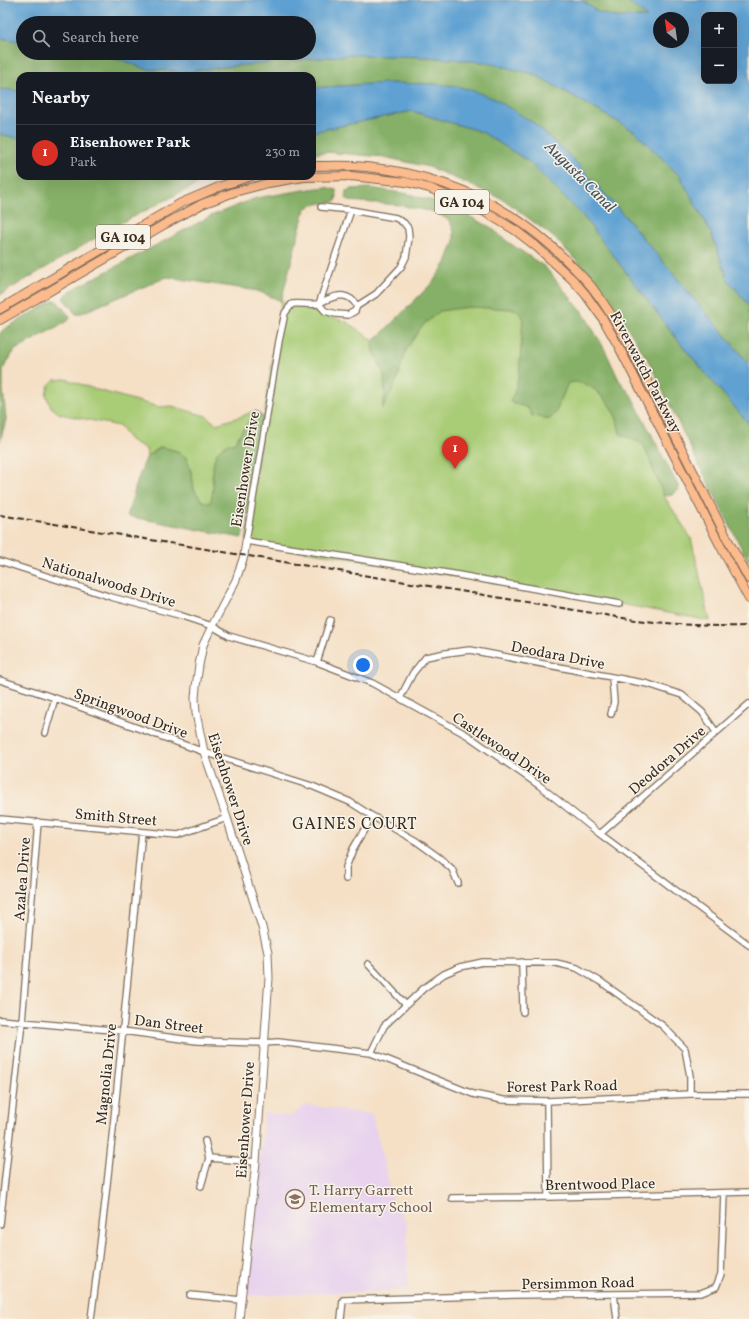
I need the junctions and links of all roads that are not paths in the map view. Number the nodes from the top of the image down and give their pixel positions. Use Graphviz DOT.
graph roads {
  1 [pos="316,166"];
  2 [pos="316,176"];
  3 [pos="240,180"];
  4 [pos="283,180"];
  5 [pos="321,207"];
  6 [pos="351,210"];
  7 [pos="319,304"];
  8 [pos="357,306"];
  9 [pos="0,309"];
  10 [pos="0,320"];
  11 [pos="246,541"];
  12 [pos="0,561"];
  13 [pos="749,579"];
  14 [pos="749,599"];
  15 [pos="619,604"];
  16 [pos="330,620"];
  17 [pos="212,626"];
  18 [pos="318,662"];
  19 [pos="612,678"];
  20 [pos="0,680"];
  21 [pos="55,698"];
  22 [pos="400,698"];
  23 [pos="749,704"];
  24 [pos="611,714"];
  25 [pos="716,732"];
  26 [pos="45,733"];
  27 [pos="204,752"];
  28 [pos="372,816"];
  29 [pos="228,818"];
  30 [pos="0,819"];
  31 [pos="38,822"];
  32 [pos="142,832"];
  33 [pos="600,834"];
  34 [pos="346,879"];
  35 [pos="458,883"];
  36 [pos="749,945"];
  37 [pos="522,962"];
  38 [pos="368,964"];
  39 [pos="406,1005"];
  40 [pos="523,1012"];
  41 [pos="0,1020"];
  42 [pos="22,1022"];
  43 [pos="123,1031"];
  44 [pos="264,1043"];
  45 [pos="371,1053"];
  46 [pos="690,1094"];
  47 [pos="749,1094"];
  48 [pos="547,1101"];
  49 [pos="205,1141"];
  50 [pos="209,1158"];
  51 [pos="256,1162"];
  52 [pos="201,1186"];
  53 [pos="724,1192"];
  54 [pos="749,1192"];
  55 [pos="548,1197"];
  56 [pos="452,1198"];
  57 [pos="0,1224"];
  58 [pos="614,1294"];
  59 [pos="190,1295"];
  60 [pos="241,1300"];
  61 [pos="91,1319"];
  62 [pos="239,1319"];
  63 [pos="341,1319"];
  64 [pos="617,1319"];
  1 -- 13 [label="main road, Riverwatch Parkway / GA 104"];
  2 -- 14 [label="main road, Riverwatch Parkway / GA 104"];
  3 -- 9 [label="main road, GA 104"];
  4 -- 10 [label="main road, Riverwatch Parkway / GA 104"];
  5 -- 6 [label="street"];
  6 -- 7 [label="street"];
  6 -- 8 [label="street"];
  7 -- 8 [label="street"];
  7 -- 8 [label="street"];
  7 -- 11 [label="street, Eisenhower Drive"];
  11 -- 15 [label="street"];
  11 -- 17 [label="street, Eisenhower Drive"];
  12 -- 17 [label="street, Nationalwoods Drive"];
  16 -- 18 [label="street"];
  17 -- 18 [label="street, Castlewood Drive"];
  17 -- 27 [label="street, Eisenhower Drive"];
  18 -- 22 [label="street, Castlewood Drive"];
  19 -- 22 [label="street, Deodara Drive"];
  19 -- 24 [label="street"];
  19 -- 25 [label="street, Deodara Drive"];
  20 -- 21 [label="street, Springwood Drive"];
  21 -- 26 [label="street"];
  21 -- 27 [label="street, Springwood Drive"];
  22 -- 33 [label="street, Castlewood Drive"];
  23 -- 25 [label="street, Deodora Drive"];
  25 -- 33 [label="street, Deodora Drive"];
  27 -- 28 [label="street, Springwood Drive"];
  27 -- 29 [label="street, Eisenhower Drive"];
  28 -- 34 [label="street"];
  28 -- 35 [label="street, Springwood Drive"];
  29 -- 32 [label="street, Smith Street"];
  29 -- 44 [label="street, Eisenhower Drive"];
  30 -- 31 [label="street, Smith Street"];
  31 -- 32 [label="street, Smith Street"];
  31 -- 42 [label="street, Azalea Drive"];
  32 -- 43 [label="street, Magnolia Drive"];
  33 -- 36 [label="street, Castlewood Drive"];
  37 -- 39 [label="street"];
  37 -- 40 [label="street"];
  37 -- 46 [label="street"];
  38 -- 39 [label="street"];
  39 -- 45 [label="street"];
  41 -- 42 [label="street, Dan Street"];
  42 -- 43 [label="street, Dan Street"];
  42 -- 57 [label="street, Azalea Drive"];
  43 -- 44 [label="street, Dan Street"];
  43 -- 61 [label="street, Magnolia Drive"];
  44 -- 45 [label="street, Forest Park Road"];
  44 -- 51 [label="street, Eisenhower Drive"];
  45 -- 48 [label="street, Forest Park Road"];
  46 -- 47 [label="street, Forest Park Road"];
  46 -- 48 [label="street, Forest Park Road"];
  48 -- 55 [label="street"];
  49 -- 50 [label="street"];
  50 -- 51 [label="street"];
  50 -- 52 [label="street"];
  51 -- 60 [label="street, Eisenhower Drive"];
  53 -- 54 [label="street, Brentwood Place"];
  53 -- 55 [label="street, Brentwood Place"];
  53 -- 58 [label="street, Persimmon Road"];
  55 -- 56 [label="street, Brentwood Place"];
  58 -- 63 [label="street, Persimmon Road"];
  58 -- 64 [label="street"];
  59 -- 60 [label="street"];
  60 -- 62 [label="street, Eisenhower Drive"];
}
